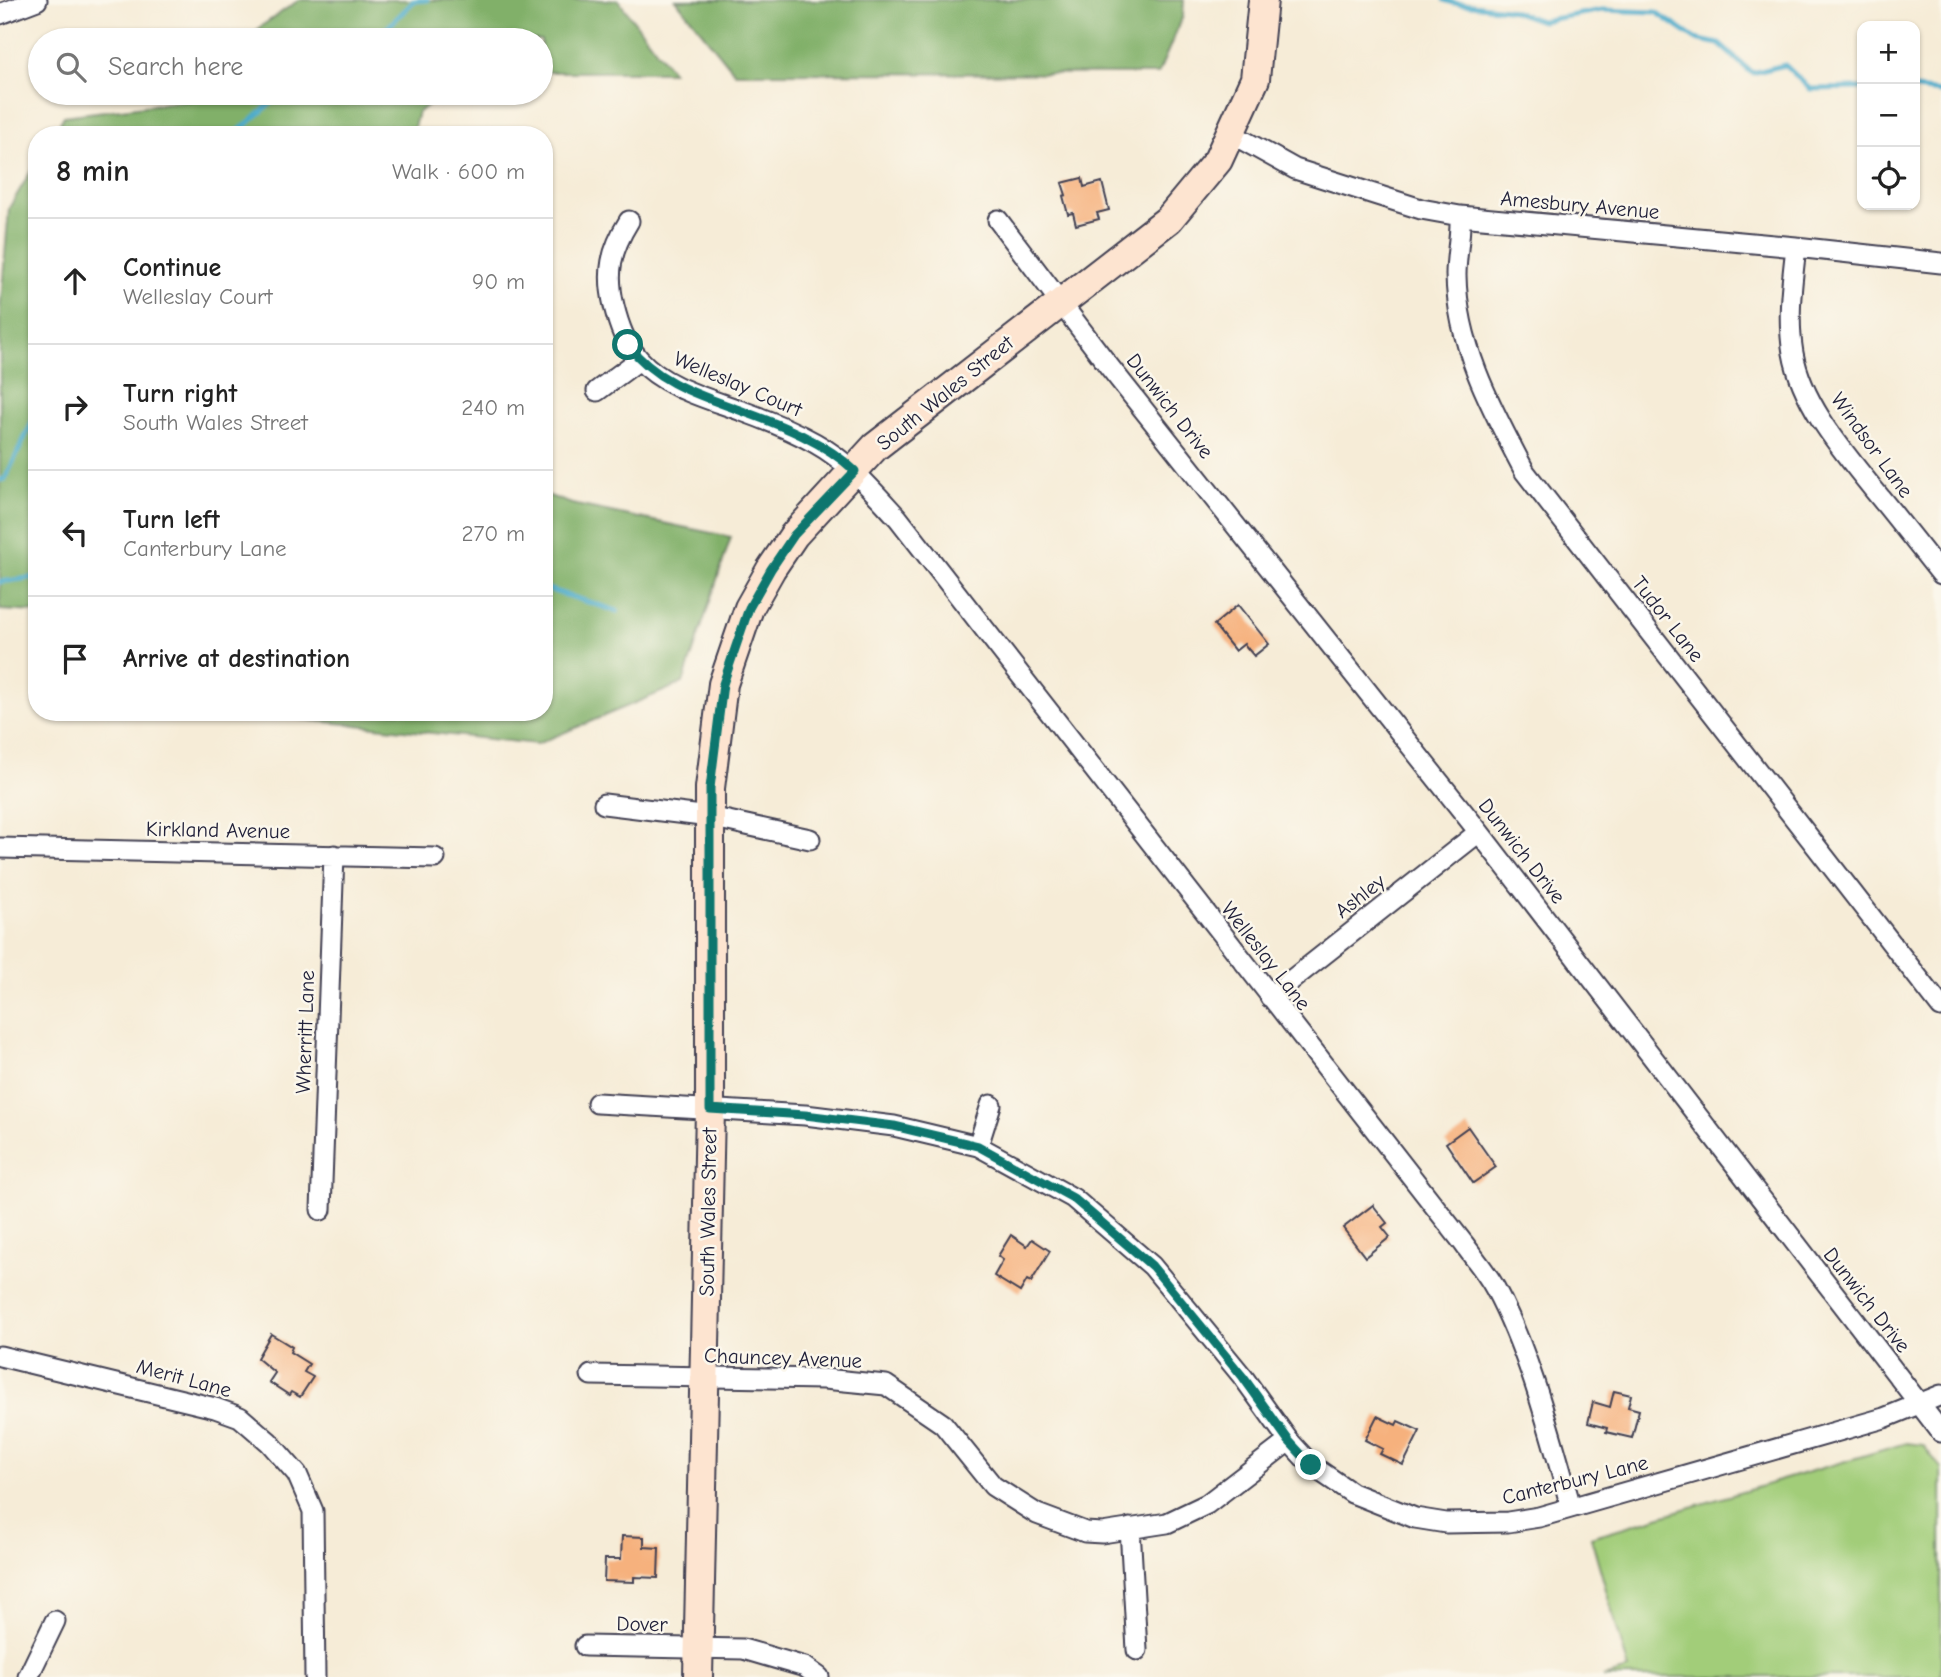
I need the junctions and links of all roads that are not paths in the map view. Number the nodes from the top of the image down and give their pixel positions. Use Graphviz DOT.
graph roads {
  1 [pos="37,0"];
  2 [pos="1263,0"];
  3 [pos="0,14"];
  4 [pos="1230,133"];
  5 [pos="1460,216"];
  6 [pos="629,220"];
  7 [pos="998,220"];
  8 [pos="1796,247"];
  9 [pos="1941,263"];
  10 [pos="1061,302"];
  11 [pos="639,360"];
  12 [pos="597,391"];
  13 [pos="855,471"];
  14 [pos="1941,574"];
  15 [pos="604,804"];
  16 [pos="710,817"];
  17 [pos="1479,832"];
  18 [pos="810,839"];
  19 [pos="0,848"];
  20 [pos="334,855"];
  21 [pos="435,858"];
  22 [pos="1270,997"];
  23 [pos="1941,1007"];
  24 [pos="597,1103"];
  25 [pos="991,1105"];
  26 [pos="710,1109"];
  27 [pos="978,1146"];
  28 [pos="321,1210"];
  29 [pos="0,1356"];
  30 [pos="591,1375"];
  31 [pos="705,1377"];
  32 [pos="1941,1395"];
  33 [pos="1918,1404"];
  34 [pos="1941,1432"];
  35 [pos="1289,1441"];
  36 [pos="1571,1507"];
  37 [pos="1130,1528"];
  38 [pos="55,1621"];
  39 [pos="585,1646"];
  40 [pos="698,1648"];
  41 [pos="1137,1650"];
  42 [pos="28,1677"];
  43 [pos="315,1677"];
  44 [pos="698,1677"];
  45 [pos="819,1677"];
  1 -- 3 [label="street"];
  2 -- 4 [label="street, South Wales Street"];
  4 -- 5 [label="street, Amesbury Avenue"];
  4 -- 10 [label="street, South Wales Street"];
  5 -- 8 [label="street, Amesbury Avenue"];
  5 -- 23 [label="street, Tudor Lane"];
  6 -- 11 [label="street, Welleslay Court"];
  7 -- 10 [label="street, Dunwich Drive"];
  8 -- 9 [label="street, Amesbury Avenue"];
  8 -- 14 [label="street, Windsor Lane"];
  10 -- 13 [label="street, South Wales Street"];
  10 -- 17 [label="street, Dunwich Drive"];
  11 -- 12 [label="street"];
  11 -- 13 [label="street, Welleslay Court"];
  13 -- 16 [label="street, South Wales Street"];
  13 -- 22 [label="street, Welleslay Lane"];
  15 -- 16 [label="street"];
  16 -- 18 [label="street"];
  16 -- 26 [label="street, South Wales Street"];
  17 -- 22 [label="street, Ashley"];
  17 -- 33 [label="street, Dunwich Drive"];
  19 -- 20 [label="street, Kirkland Avenue"];
  20 -- 21 [label="street, Kirkland Avenue"];
  20 -- 28 [label="street, Wherritt Lane"];
  22 -- 36 [label="street, Welleslay Lane"];
  24 -- 26 [label="street, Canterbury Lane"];
  25 -- 27 [label="street"];
  26 -- 27 [label="street, Canterbury Lane"];
  26 -- 31 [label="street, South Wales Street"];
  27 -- 35 [label="street, Canterbury Lane"];
  29 -- 43 [label="street, Merit Lane"];
  30 -- 31 [label="street, Chauncey Avenue"];
  31 -- 37 [label="street, Chauncey Avenue"];
  31 -- 40 [label="street, South Wales Street"];
  32 -- 33 [label="street, Canterbury Lane"];
  33 -- 34 [label="street, Dunwich Drive"];
  33 -- 36 [label="street, Canterbury Lane"];
  35 -- 36 [label="street, Canterbury Lane"];
  35 -- 37 [label="street, Chauncey Avenue"];
  37 -- 41 [label="street"];
  38 -- 42 [label="street"];
  39 -- 40 [label="street, Dover"];
  40 -- 44 [label="street, South Wales Street"];
  40 -- 45 [label="street, Dover"];
}
